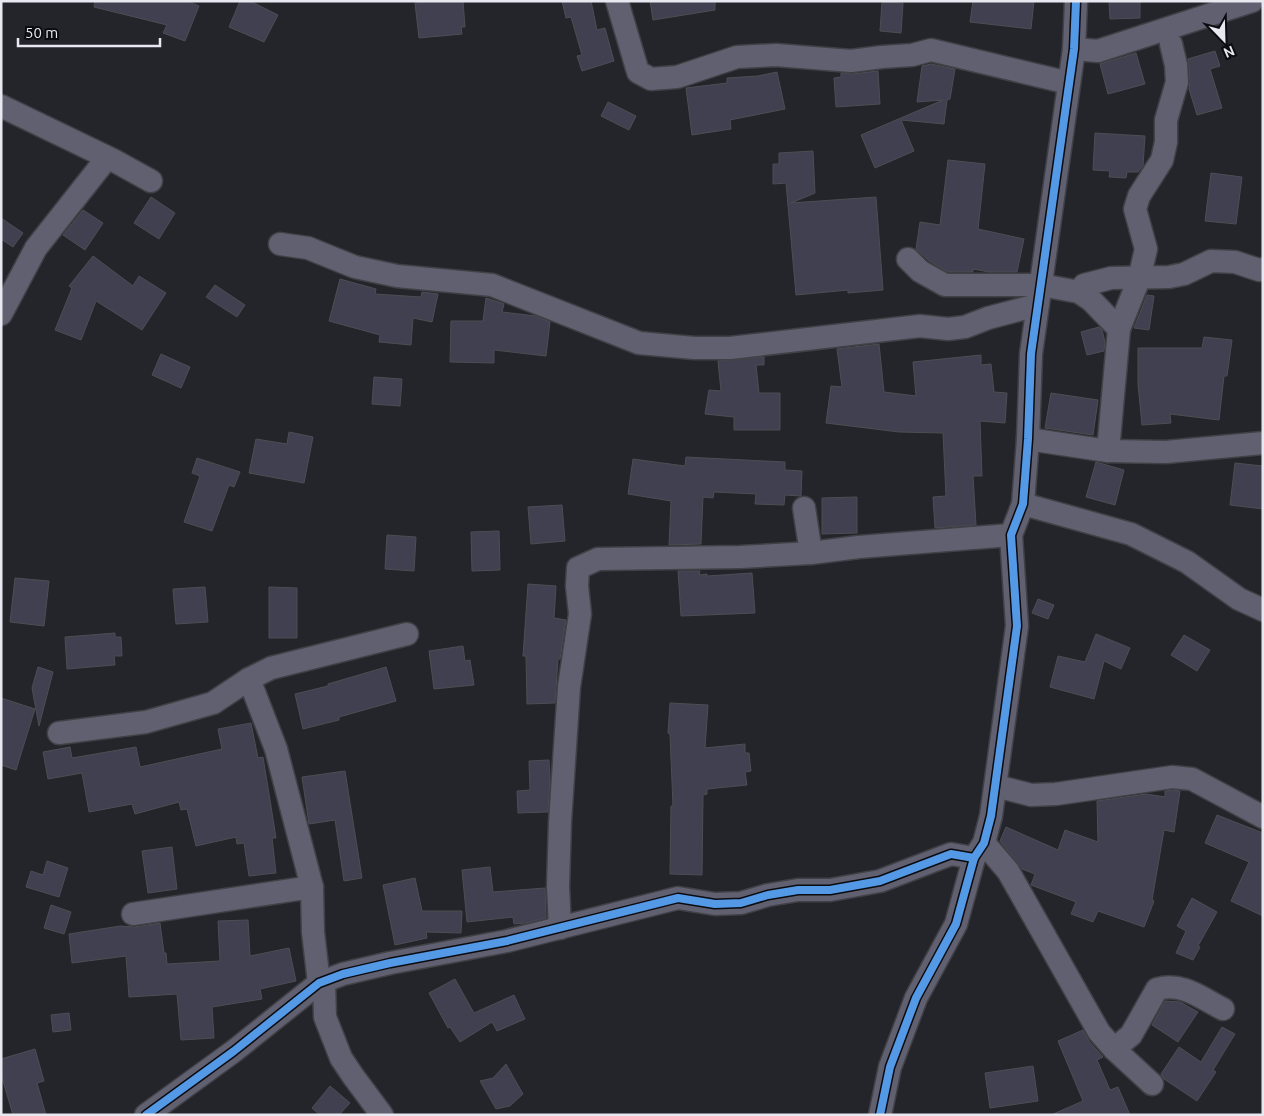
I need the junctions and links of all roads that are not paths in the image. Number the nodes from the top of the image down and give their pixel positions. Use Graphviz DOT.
graph roads {
  1 [pos="617,1"];
  2 [pos="1076,1"];
  3 [pos="1246,3"];
  4 [pos="1171,44"];
  5 [pos="1074,49"];
  6 [pos="1069,84"];
  7 [pos="1,106"];
  8 [pos="107,158"];
  9 [pos="151,181"];
  10 [pos="280,244"];
  11 [pos="908,259"];
  12 [pos="1263,269"];
  13 [pos="1139,279"];
  14 [pos="1079,292"];
  15 [pos="1039,295"];
  16 [pos="1,314"];
  17 [pos="1119,329"];
  18 [pos="1028,439"];
  19 [pos="1263,443"];
  20 [pos="1108,451"];
  21 [pos="1024,504"];
  22 [pos="804,508"];
  23 [pos="1011,535"];
  24 [pos="811,553"];
  25 [pos="1263,610"];
  26 [pos="407,634"];
  27 [pos="248,679"];
  28 [pos="59,733"];
  29 [pos="996,786"];
  30 [pos="1263,817"];
  31 [pos="979,850"];
  32 [pos="312,887"];
  33 [pos="133,914"];
  34 [pos="560,928"];
  35 [pos="321,982"];
  36 [pos="1223,1009"];
  37 [pos="1114,1048"];
  38 [pos="1152,1084"];
  39 [pos="146,1115"];
  40 [pos="382,1115"];
  41 [pos="880,1115"];
  1 -- 6 [label="street"];
  2 -- 5 [label="street"];
  3 -- 5 [label="street"];
  4 -- 13 [label="street"];
  5 -- 6 [label="street"];
  6 -- 15 [label="street"];
  7 -- 8 [label="street"];
  8 -- 9 [label="street"];
  8 -- 16 [label="street"];
  10 -- 15 [label="street"];
  11 -- 15 [label="street"];
  12 -- 13 [label="street"];
  13 -- 14 [label="street"];
  13 -- 17 [label="street"];
  14 -- 15 [label="street"];
  14 -- 17 [label="street"];
  15 -- 18 [label="street"];
  17 -- 20 [label="street"];
  18 -- 20 [label="street"];
  18 -- 21 [label="street"];
  19 -- 20 [label="street"];
  21 -- 23 [label="street"];
  21 -- 25 [label="street"];
  22 -- 24 [label="street"];
  23 -- 24 [label="street"];
  23 -- 29 [label="street"];
  24 -- 34 [label="street"];
  26 -- 27 [label="street"];
  27 -- 28 [label="street"];
  27 -- 32 [label="street"];
  29 -- 30 [label="street"];
  29 -- 31 [label="street"];
  31 -- 34 [label="street"];
  31 -- 37 [label="street"];
  31 -- 41 [label="street"];
  32 -- 33 [label="street"];
  32 -- 35 [label="street"];
  34 -- 35 [label="street"];
  35 -- 39 [label="street"];
  35 -- 40 [label="street"];
  36 -- 37 [label="street"];
  37 -- 38 [label="street"];
}
